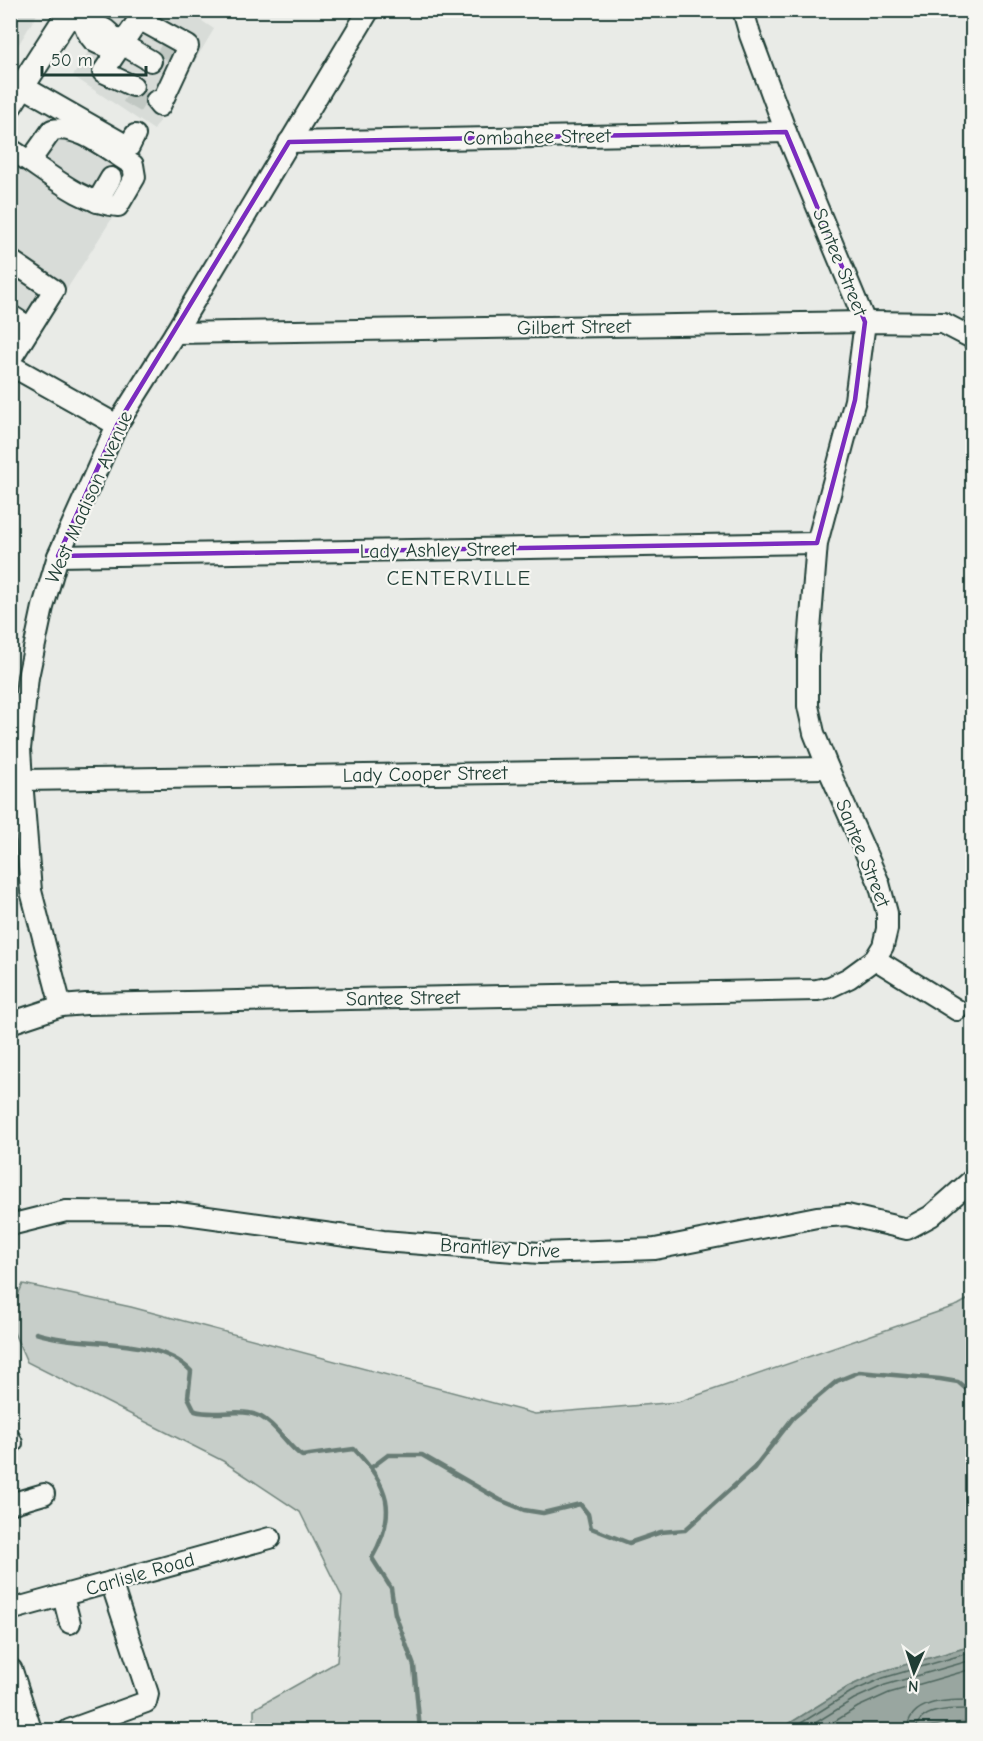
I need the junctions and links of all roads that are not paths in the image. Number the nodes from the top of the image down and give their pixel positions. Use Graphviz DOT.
graph roads {
  1 [pos="369,10"];
  2 [pos="744,10"];
  3 [pos="74,17"];
  4 [pos="121,43"];
  5 [pos="165,59"];
  6 [pos="130,89"];
  7 [pos="16,96"];
  8 [pos="156,105"];
  9 [pos="786,132"];
  10 [pos="135,135"];
  11 [pos="289,142"];
  12 [pos="10,149"];
  13 [pos="30,161"];
  14 [pos="111,178"];
  15 [pos="97,202"];
  16 [pos="10,260"];
  17 [pos="10,315"];
  18 [pos="865,322"];
  19 [pos="30,328"];
  20 [pos="175,333"];
  21 [pos="971,337"];
  22 [pos="10,363"];
  23 [pos="117,425"];
  24 [pos="817,543"];
  25 [pos="58,556"];
  26 [pos="828,768"];
  27 [pos="22,780"];
  28 [pos="875,959"];
  29 [pos="61,1006"];
  30 [pos="957,1010"];
  31 [pos="10,1023"];
  32 [pos="972,1180"];
  33 [pos="10,1225"];
  34 [pos="44,1494"];
  35 [pos="10,1504"];
  36 [pos="270,1538"];
  37 [pos="111,1582"];
  38 [pos="63,1596"];
  39 [pos="10,1610"];
  40 [pos="70,1623"];
  41 [pos="12,1679"];
  42 [pos="29,1731"];
  43 [pos="69,1731"];
  1 -- 11 [label="street, West Madison Avenue"];
  2 -- 9 [label="street, Santee Street"];
  3 -- 4 [label="street"];
  3 -- 7 [label="main road"];
  4 -- 5 [label="street"];
  4 -- 5 [label="street"];
  4 -- 6 [label="street"];
  5 -- 8 [label="street"];
  7 -- 10 [label="street"];
  9 -- 11 [label="street, Combahee Street"];
  9 -- 18 [label="street, Santee Street"];
  11 -- 20 [label="street, West Madison Avenue"];
  12 -- 13 [label="street"];
  13 -- 15 [label="street"];
  13 -- 15 [label="street"];
  14 -- 15 [label="street"];
  16 -- 19 [label="street"];
  17 -- 19 [label="street"];
  18 -- 20 [label="street, Gilbert Street"];
  18 -- 21 [label="street, Gilbert Street"];
  18 -- 24 [label="street, Santee Street"];
  19 -- 22 [label="street"];
  20 -- 23 [label="street, West Madison Avenue"];
  22 -- 23 [label="street"];
  23 -- 25 [label="street, West Madison Avenue"];
  24 -- 25 [label="street, Lady Ashley Street"];
  24 -- 26 [label="street, Santee Street"];
  25 -- 27 [label="street, West Madison Avenue"];
  26 -- 27 [label="street, Lady Cooper Street"];
  26 -- 28 [label="street, Santee Street"];
  27 -- 29 [label="street, West Madison Avenue"];
  28 -- 29 [label="street, Santee Street"];
  28 -- 30 [label="street"];
  29 -- 31 [label="street, Santee Street"];
  32 -- 33 [label="street, Brantley Drive"];
  34 -- 35 [label="street"];
  36 -- 37 [label="street, Carlisle Road"];
  37 -- 38 [label="street, Carlisle Road"];
  37 -- 43 [label="street"];
  38 -- 39 [label="street, Carlisle Road"];
  38 -- 40 [label="street"];
  41 -- 42 [label="main road"];
}
